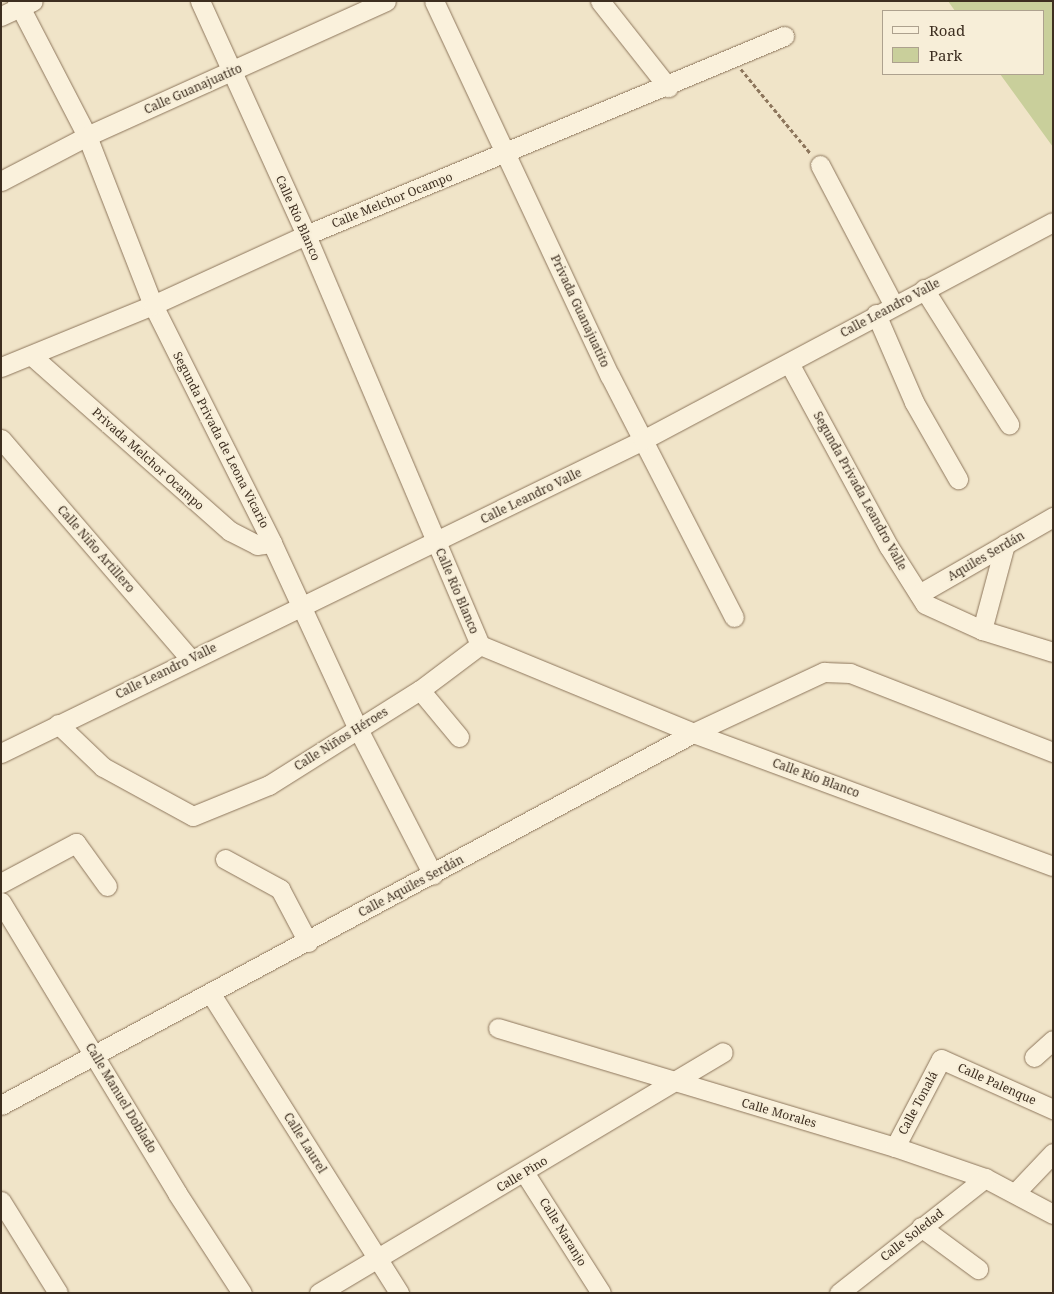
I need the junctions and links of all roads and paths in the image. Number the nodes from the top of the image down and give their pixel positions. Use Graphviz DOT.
graph roads {
  1 [pos="200,1"];
  2 [pos="386,1"];
  3 [pos="434,1"];
  4 [pos="600,1"];
  5 [pos="23,3"];
  6 [pos="1,16"];
  7 [pos="784,36"];
  8 [pos="734,60"];
  9 [pos="232,72"];
  10 [pos="668,87"];
  11 [pos="88,136"];
  12 [pos="505,154"];
  13 [pos="820,165"];
  14 [pos="1,181"];
  15 [pos="1053,222"];
  16 [pos="306,236"];
  17 [pos="924,289"];
  18 [pos="153,305"];
  19 [pos="894,306"];
  20 [pos="876,314"];
  21 [pos="32,356"];
  22 [pos="790,363"];
  23 [pos="1,367"];
  24 [pos="1009,424"];
  25 [pos="1,439"];
  26 [pos="644,440"];
  27 [pos="958,479"];
  28 [pos="1053,517"];
  29 [pos="272,543"];
  30 [pos="436,543"];
  31 [pos="1006,544"];
  32 [pos="919,594"];
  33 [pos="301,605"];
  34 [pos="734,616"];
  35 [pos="982,630"];
  36 [pos="480,645"];
  37 [pos="1053,652"];
  38 [pos="190,659"];
  39 [pos="420,690"];
  40 [pos="58,724"];
  41 [pos="357,728"];
  42 [pos="693,733"];
  43 [pos="459,737"];
  44 [pos="1053,752"];
  45 [pos="1,753"];
  46 [pos="225,859"];
  47 [pos="1053,866"];
  48 [pos="433,875"];
  49 [pos="1,882"];
  50 [pos="107,886"];
  51 [pos="1,902"];
  52 [pos="308,942"];
  53 [pos="212,994"];
  54 [pos="498,1028"];
  55 [pos="1053,1040"];
  56 [pos="723,1052"];
  57 [pos="97,1056"];
  58 [pos="1034,1057"];
  59 [pos="941,1060"];
  60 [pos="675,1082"];
  61 [pos="1,1105"];
  62 [pos="1053,1109"];
  63 [pos="894,1147"];
  64 [pos="1053,1153"];
  65 [pos="524,1172"];
  66 [pos="985,1178"];
  67 [pos="1015,1193"];
  68 [pos="1,1201"];
  69 [pos="1053,1214"];
  70 [pos="921,1227"];
  71 [pos="378,1258"];
  72 [pos="978,1269"];
  73 [pos="58,1293"];
  74 [pos="242,1293"];
  75 [pos="319,1293"];
  76 [pos="399,1293"];
  77 [pos="601,1293"];
  78 [pos="839,1293"];
  1 -- 9 [label="street, Calle Río Blanco"];
  2 -- 9 [label="street, Calle Guanajuatito"];
  3 -- 12 [label="street, Privada Guanajuatito"];
  4 -- 10 [label="street"];
  5 -- 6 [label="street"];
  5 -- 11 [label="street, Segunda Privada de Leona Vicario"];
  7 -- 8 [label="street, Calle Melchor Ocampo"];
  8 -- 10 [label="street, Calle Melchor Ocampo"];
  8 -- 13 [label="path"];
  9 -- 11 [label="street, Calle Guanajuatito"];
  9 -- 16 [label="street, Calle Río Blanco"];
  10 -- 12 [label="street, Calle Melchor Ocampo"];
  11 -- 14 [label="street, Calle Guanajuatito"];
  11 -- 18 [label="street, Segunda Privada de Leona Vicario"];
  12 -- 16 [label="street, Calle Melchor Ocampo"];
  12 -- 26 [label="street, Privada Guanajuatito"];
  13 -- 19 [label="street"];
  15 -- 17 [label="street, Calle Leandro Valle"];
  16 -- 18 [label="street, Calle Melchor Ocampo"];
  16 -- 30 [label="street, Calle Río Blanco"];
  17 -- 19 [label="street, Calle Leandro Valle"];
  17 -- 24 [label="street"];
  18 -- 21 [label="street, Calle Melchor Ocampo"];
  18 -- 29 [label="street, Segunda Privada de Leona Vicario"];
  19 -- 20 [label="street, Calle Leandro Valle"];
  20 -- 22 [label="street, Calle Leandro Valle"];
  20 -- 27 [label="street"];
  21 -- 23 [label="street, Calle Melchor Ocampo"];
  21 -- 29 [label="street, Privada Melchor Ocampo"];
  22 -- 26 [label="street, Calle Leandro Valle"];
  22 -- 32 [label="street, Segunda Privada Leandro Valle"];
  25 -- 38 [label="street, Calle Niño Artillero"];
  26 -- 30 [label="street, Calle Leandro Valle"];
  26 -- 34 [label="street, Privada Guanajuatito"];
  28 -- 31 [label="street, Aquiles Serdán"];
  29 -- 33 [label="street, Segunda Privada de Leona Vicario"];
  30 -- 33 [label="street, Calle Leandro Valle"];
  30 -- 36 [label="street, Calle Río Blanco"];
  31 -- 32 [label="street, Aquiles Serdán"];
  31 -- 35 [label="street"];
  32 -- 35 [label="street, Segunda Privada Leandro Valle"];
  33 -- 38 [label="street, Calle Leandro Valle"];
  33 -- 41 [label="street, Segunda Privada de Leona Vicario"];
  35 -- 37 [label="street, Segunda Privada Leandro Valle"];
  36 -- 39 [label="street, Calle Niños Héroes"];
  36 -- 42 [label="street, Calle Río Blanco"];
  38 -- 40 [label="street, Calle Leandro Valle"];
  39 -- 41 [label="street, Calle Niños Héroes"];
  39 -- 43 [label="street"];
  40 -- 41 [label="street, Calle Niños Héroes"];
  40 -- 45 [label="street, Calle Leandro Valle"];
  41 -- 48 [label="street, Segunda Privada de Leona Vicario"];
  42 -- 44 [label="street, Calle Aquiles Serdán"];
  42 -- 47 [label="street, Calle Río Blanco"];
  42 -- 48 [label="street, Calle Aquiles Serdán"];
  46 -- 52 [label="street"];
  48 -- 52 [label="street, Calle Aquiles Serdán"];
  49 -- 50 [label="street"];
  51 -- 57 [label="street, Calle Manuel Doblado"];
  52 -- 53 [label="street, Calle Aquiles Serdán"];
  53 -- 57 [label="street, Calle Aquiles Serdán"];
  53 -- 71 [label="street, Calle Laurel"];
  54 -- 60 [label="street, Calle Morales"];
  55 -- 58 [label="street"];
  56 -- 60 [label="street, Calle Pino"];
  57 -- 61 [label="street, Calle Aquiles Serdán"];
  57 -- 74 [label="street, Calle Manuel Doblado"];
  59 -- 62 [label="street, Calle Palenque"];
  59 -- 63 [label="street, Calle Tonalá"];
  60 -- 63 [label="street, Calle Morales"];
  60 -- 65 [label="street, Calle Pino"];
  63 -- 66 [label="street, Calle Morales"];
  64 -- 67 [label="street"];
  65 -- 71 [label="street, Calle Pino"];
  65 -- 77 [label="street, Calle Naranjo"];
  66 -- 67 [label="street, Calle Morales"];
  66 -- 70 [label="street, Calle Soledad"];
  67 -- 69 [label="street, Calle Morales"];
  68 -- 73 [label="street"];
  70 -- 72 [label="street"];
  70 -- 78 [label="street, Calle Soledad"];
  71 -- 75 [label="street, Calle Pino"];
  71 -- 76 [label="street, Calle Laurel"];
}
